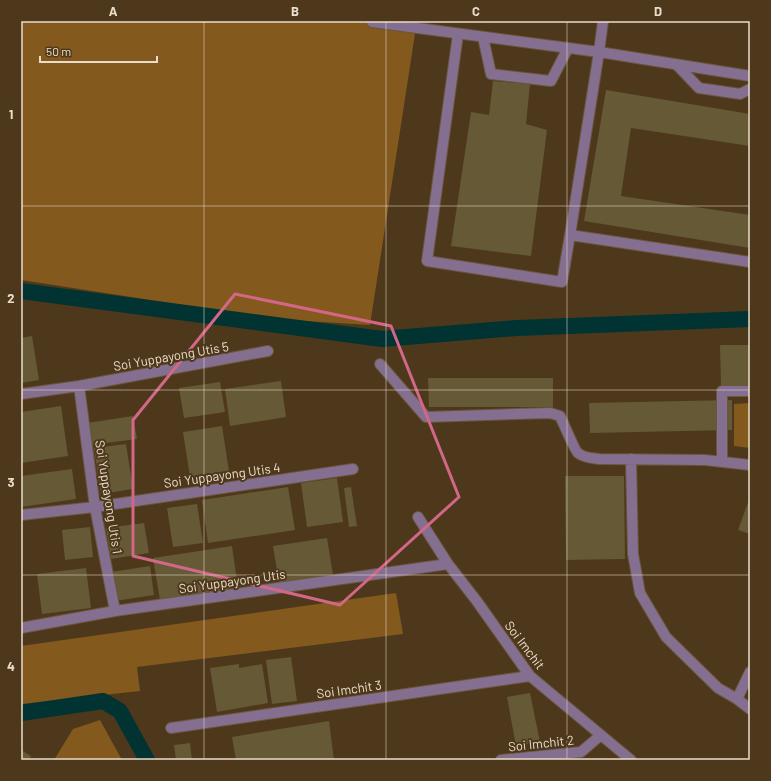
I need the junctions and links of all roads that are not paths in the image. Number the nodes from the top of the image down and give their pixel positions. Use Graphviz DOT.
graph roads {
  1 [pos="603,21"];
  2 [pos="372,22"];
  3 [pos="458,34"];
  4 [pos="483,37"];
  5 [pos="568,48"];
  6 [pos="599,52"];
  7 [pos="676,64"];
  8 [pos="750,76"];
  9 [pos="750,89"];
  10 [pos="570,235"];
  11 [pos="750,262"];
  12 [pos="268,351"];
  13 [pos="380,364"];
  14 [pos="80,386"];
  15 [pos="750,391"];
  16 [pos="21,394"];
  17 [pos="631,459"];
  18 [pos="722,462"];
  19 [pos="750,465"];
  20 [pos="353,469"];
  21 [pos="95,507"];
  22 [pos="21,515"];
  23 [pos="418,517"];
  24 [pos="448,564"];
  25 [pos="115,611"];
  26 [pos="21,628"];
  27 [pos="750,672"];
  28 [pos="530,676"];
  29 [pos="738,699"];
  30 [pos="750,709"];
  31 [pos="171,728"];
  32 [pos="601,735"];
  33 [pos="580,756"];
  34 [pos="501,760"];
  35 [pos="632,760"];
  1 -- 6 [label="street"];
  2 -- 3 [label="street"];
  3 -- 4 [label="street"];
  3 -- 10 [label="street"];
  4 -- 5 [label="street"];
  4 -- 5 [label="street"];
  5 -- 6 [label="street"];
  6 -- 7 [label="street"];
  6 -- 10 [label="street"];
  7 -- 8 [label="street"];
  7 -- 9 [label="street"];
  10 -- 11 [label="street"];
  12 -- 14 [label="street, Soi Yuppayong Utis 5"];
  13 -- 17 [label="street"];
  14 -- 16 [label="street, Soi Yuppayong Utis 5"];
  14 -- 21 [label="street, Soi Yuppayong Utis 1"];
  15 -- 18 [label="street"];
  17 -- 18 [label="street"];
  17 -- 29 [label="street"];
  18 -- 19 [label="street"];
  20 -- 21 [label="street, Soi Yuppayong Utis 4"];
  21 -- 22 [label="street, Soi Yuppayong Utis 4"];
  21 -- 25 [label="street, Soi Yuppayong Utis 1"];
  23 -- 24 [label="street, Soi Imchit"];
  24 -- 25 [label="street, Soi Yuppayong Utis"];
  24 -- 28 [label="street, Soi Imchit"];
  25 -- 26 [label="street, Soi Yuppayong Utis"];
  27 -- 29 [label="street"];
  28 -- 31 [label="street, Soi Imchit 3"];
  28 -- 32 [label="street, Soi Imchit"];
  29 -- 30 [label="street"];
  32 -- 33 [label="street, Soi Imchit 2"];
  32 -- 35 [label="street, Soi Imchit"];
  33 -- 34 [label="street, Soi Imchit 2"];
}
